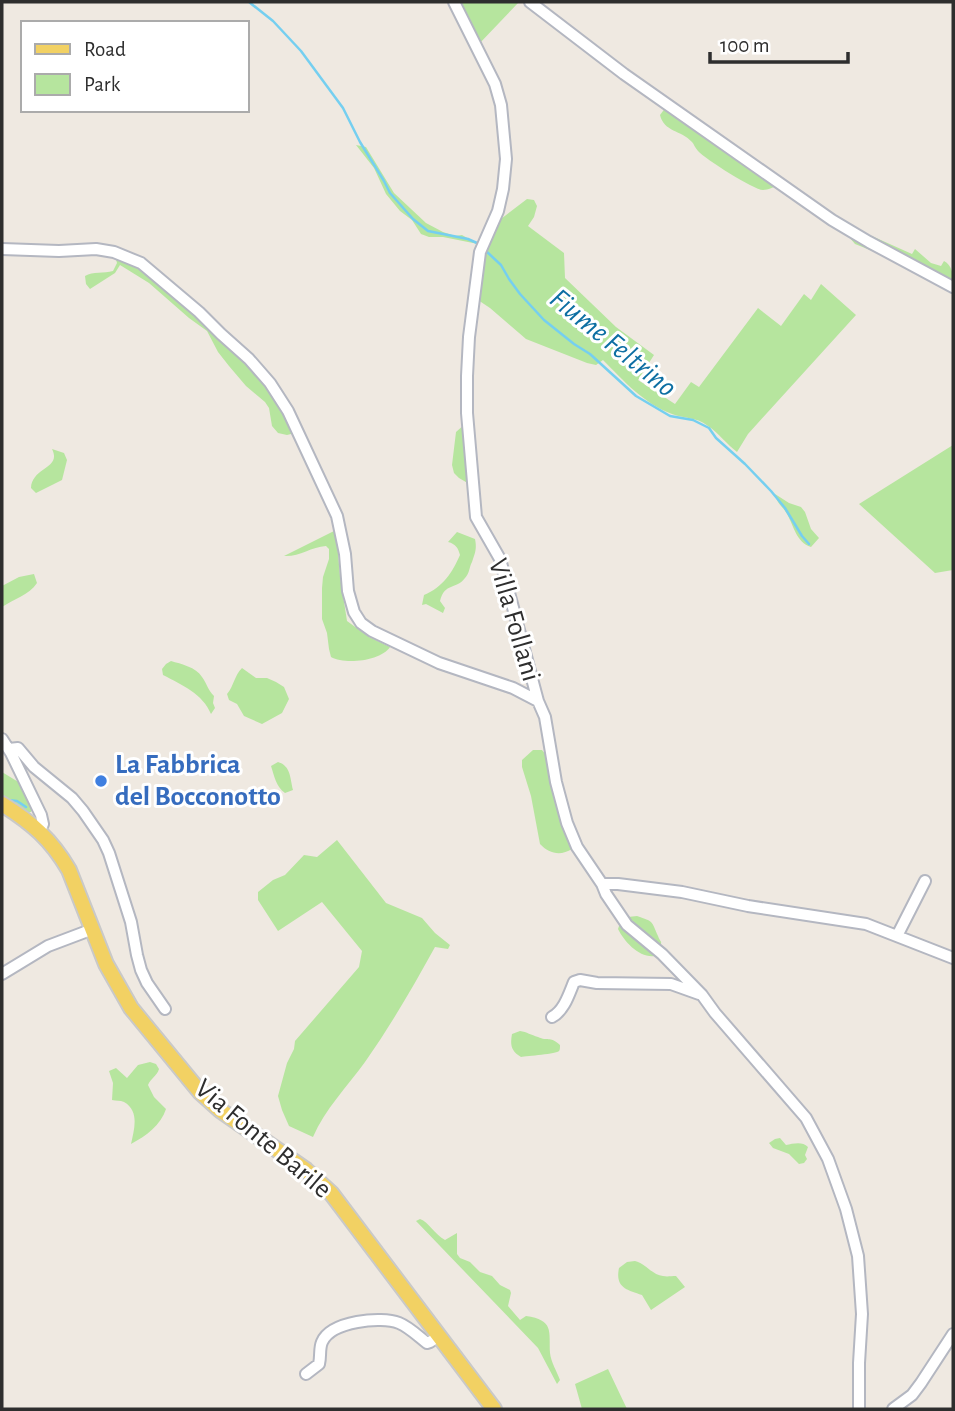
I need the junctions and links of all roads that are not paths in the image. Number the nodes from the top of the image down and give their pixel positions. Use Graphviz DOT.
graph roads {
  1 [pos="454,2"];
  2 [pos="530,2"];
  3 [pos="2,249"];
  4 [pos="953,287"];
  5 [pos="538,701"];
  6 [pos="5,744"];
  7 [pos="2,804"];
  8 [pos="40,831"];
  9 [pos="925,881"];
  10 [pos="602,884"];
  11 [pos="93,929"];
  12 [pos="897,936"];
  13 [pos="953,958"];
  14 [pos="2,974"];
  15 [pos="702,995"];
  16 [pos="165,1009"];
  17 [pos="552,1017"];
  18 [pos="953,1334"];
  19 [pos="439,1336"];
  20 [pos="306,1374"];
  21 [pos="494,1409"];
  22 [pos="859,1409"];
  23 [pos="893,1409"];
  1 -- 5 [label="street, Villa Follani"];
  2 -- 4 [label="street"];
  3 -- 5 [label="street"];
  5 -- 10 [label="street, Villa Follani"];
  6 -- 8 [label="street"];
  6 -- 16 [label="street"];
  7 -- 8 [label="main road, Via Fonte Barile"];
  8 -- 11 [label="main road, Via Fonte Barile"];
  9 -- 12 [label="street"];
  10 -- 12 [label="street"];
  10 -- 15 [label="street, Villa Follani"];
  11 -- 14 [label="street"];
  11 -- 19 [label="main road, Via Fonte Barile"];
  12 -- 13 [label="street"];
  15 -- 17 [label="street"];
  15 -- 22 [label="street, Villa Follani"];
  18 -- 23 [label="street"];
  19 -- 20 [label="street"];
  19 -- 21 [label="main road, Via Fonte Barile"];
}
